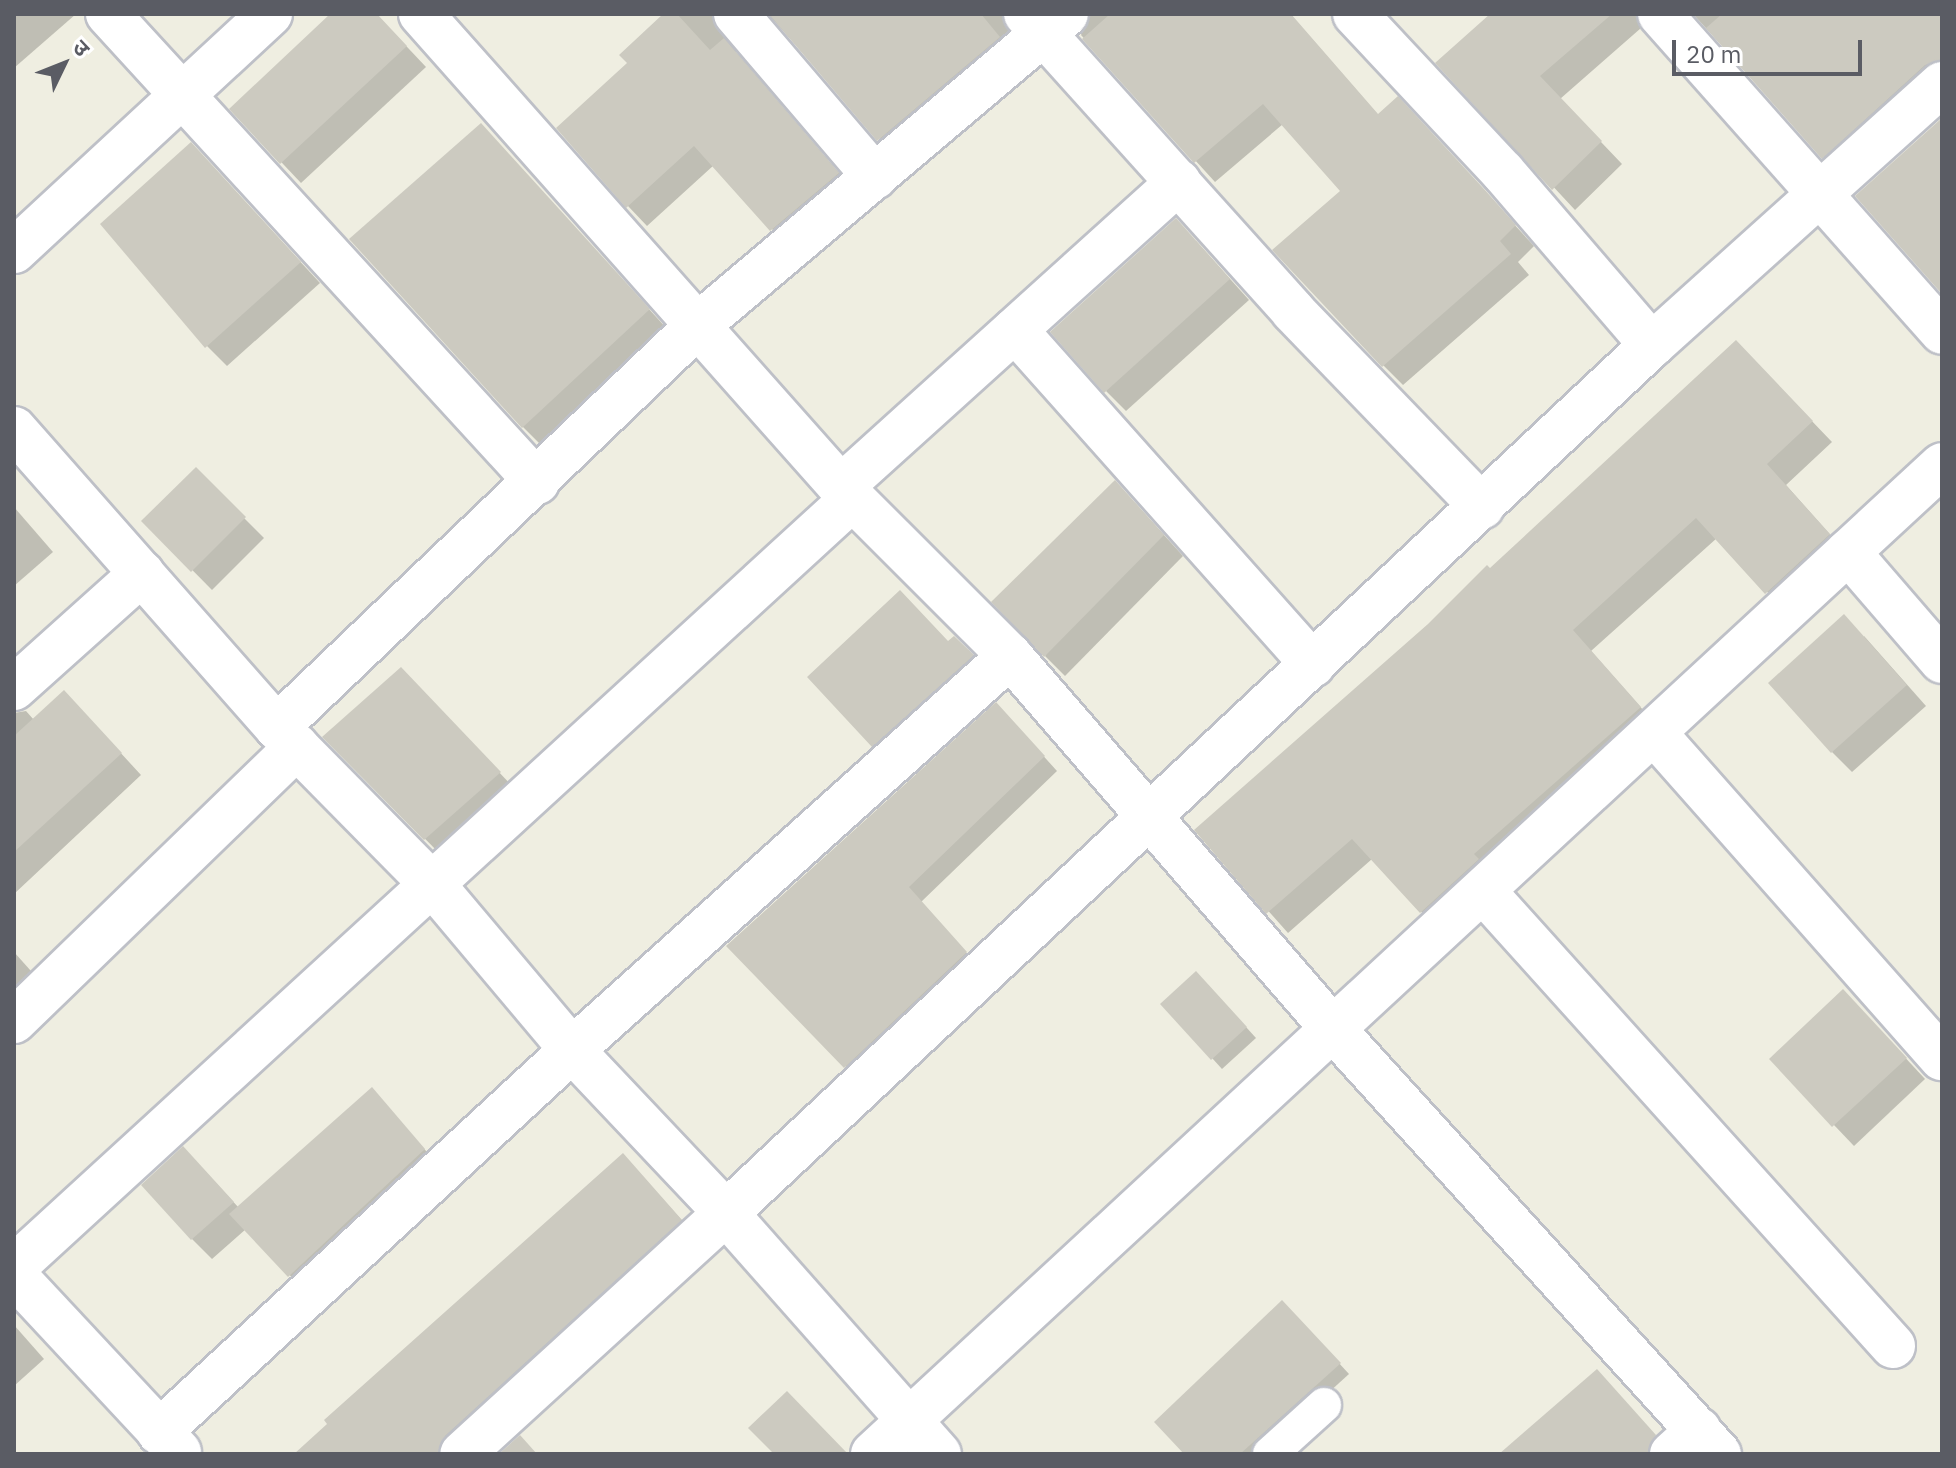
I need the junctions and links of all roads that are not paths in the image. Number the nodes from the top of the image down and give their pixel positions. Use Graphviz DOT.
graph roads {
  1 [pos="108,14"];
  2 [pos="270,14"];
  3 [pos="421,14"];
  4 [pos="736,14"];
  5 [pos="1355,14"];
  6 [pos="1660,14"];
  7 [pos="1045,21"];
  8 [pos="1942,84"];
  9 [pos="183,96"];
  10 [pos="875,177"];
  11 [pos="1178,182"];
  12 [pos="1823,195"];
  13 [pos="16,244"];
  14 [pos="697,326"];
  15 [pos="1015,330"];
  16 [pos="1942,332"];
  17 [pos="1652,345"];
  18 [pos="14,429"];
  19 [pos="1942,465"];
  20 [pos="537,482"];
  21 [pos="847,493"];
  22 [pos="1482,507"];
  23 [pos="1848,552"];
  24 [pos="142,573"];
  25 [pos="1010,656"];
  26 [pos="1942,661"];
  27 [pos="1313,665"];
  28 [pos="14,688"];
  29 [pos="1655,734"];
  30 [pos="287,737"];
  31 [pos="1152,817"];
  32 [pos="434,886"];
  33 [pos="1484,892"];
  34 [pos="14,1021"];
  35 [pos="1333,1029"];
  36 [pos="572,1050"];
  37 [pos="1942,1058"];
  38 [pos="726,1213"];
  39 [pos="14,1267"];
  40 [pos="14,1275"];
  41 [pos="1893,1346"];
  42 [pos="1324,1405"];
  43 [pos="910,1421"];
  44 [pos="170,1443"];
  45 [pos="1697,1446"];
  46 [pos="462,1454"];
  47 [pos="873,1454"];
  48 [pos="939,1454"];
  49 [pos="1270,1454"];
  1 -- 9 [label="street"];
  2 -- 9 [label="street"];
  3 -- 14 [label="street"];
  4 -- 10 [label="street"];
  5 -- 17 [label="street"];
  6 -- 12 [label="street"];
  7 -- 10 [label="street"];
  7 -- 11 [label="street"];
  8 -- 12 [label="street"];
  9 -- 13 [label="street"];
  9 -- 20 [label="street"];
  10 -- 14 [label="street"];
  11 -- 15 [label="street"];
  11 -- 22 [label="street"];
  12 -- 16 [label="street"];
  12 -- 17 [label="street"];
  14 -- 20 [label="street"];
  14 -- 21 [label="street"];
  15 -- 21 [label="street"];
  15 -- 27 [label="street"];
  17 -- 22 [label="street"];
  18 -- 24 [label="street"];
  19 -- 23 [label="street"];
  20 -- 30 [label="street"];
  21 -- 25 [label="street"];
  21 -- 32 [label="street"];
  22 -- 27 [label="street"];
  23 -- 26 [label="street"];
  23 -- 29 [label="street"];
  24 -- 28 [label="street"];
  24 -- 30 [label="street"];
  25 -- 31 [label="street"];
  25 -- 36 [label="street"];
  27 -- 31 [label="street"];
  29 -- 33 [label="street"];
  29 -- 37 [label="street"];
  30 -- 32 [label="street"];
  30 -- 34 [label="street"];
  31 -- 35 [label="street"];
  31 -- 38 [label="street"];
  32 -- 36 [label="street"];
  32 -- 39 [label="street"];
  33 -- 35 [label="street"];
  33 -- 41 [label="street"];
  35 -- 43 [label="street"];
  35 -- 45 [label="street"];
  36 -- 38 [label="street"];
  36 -- 44 [label="street"];
  38 -- 43 [label="street"];
  38 -- 46 [label="street"];
  40 -- 44 [label="street"];
  42 -- 49 [label="lane"];
  43 -- 47 [label="street"];
  43 -- 48 [label="street"];
}
